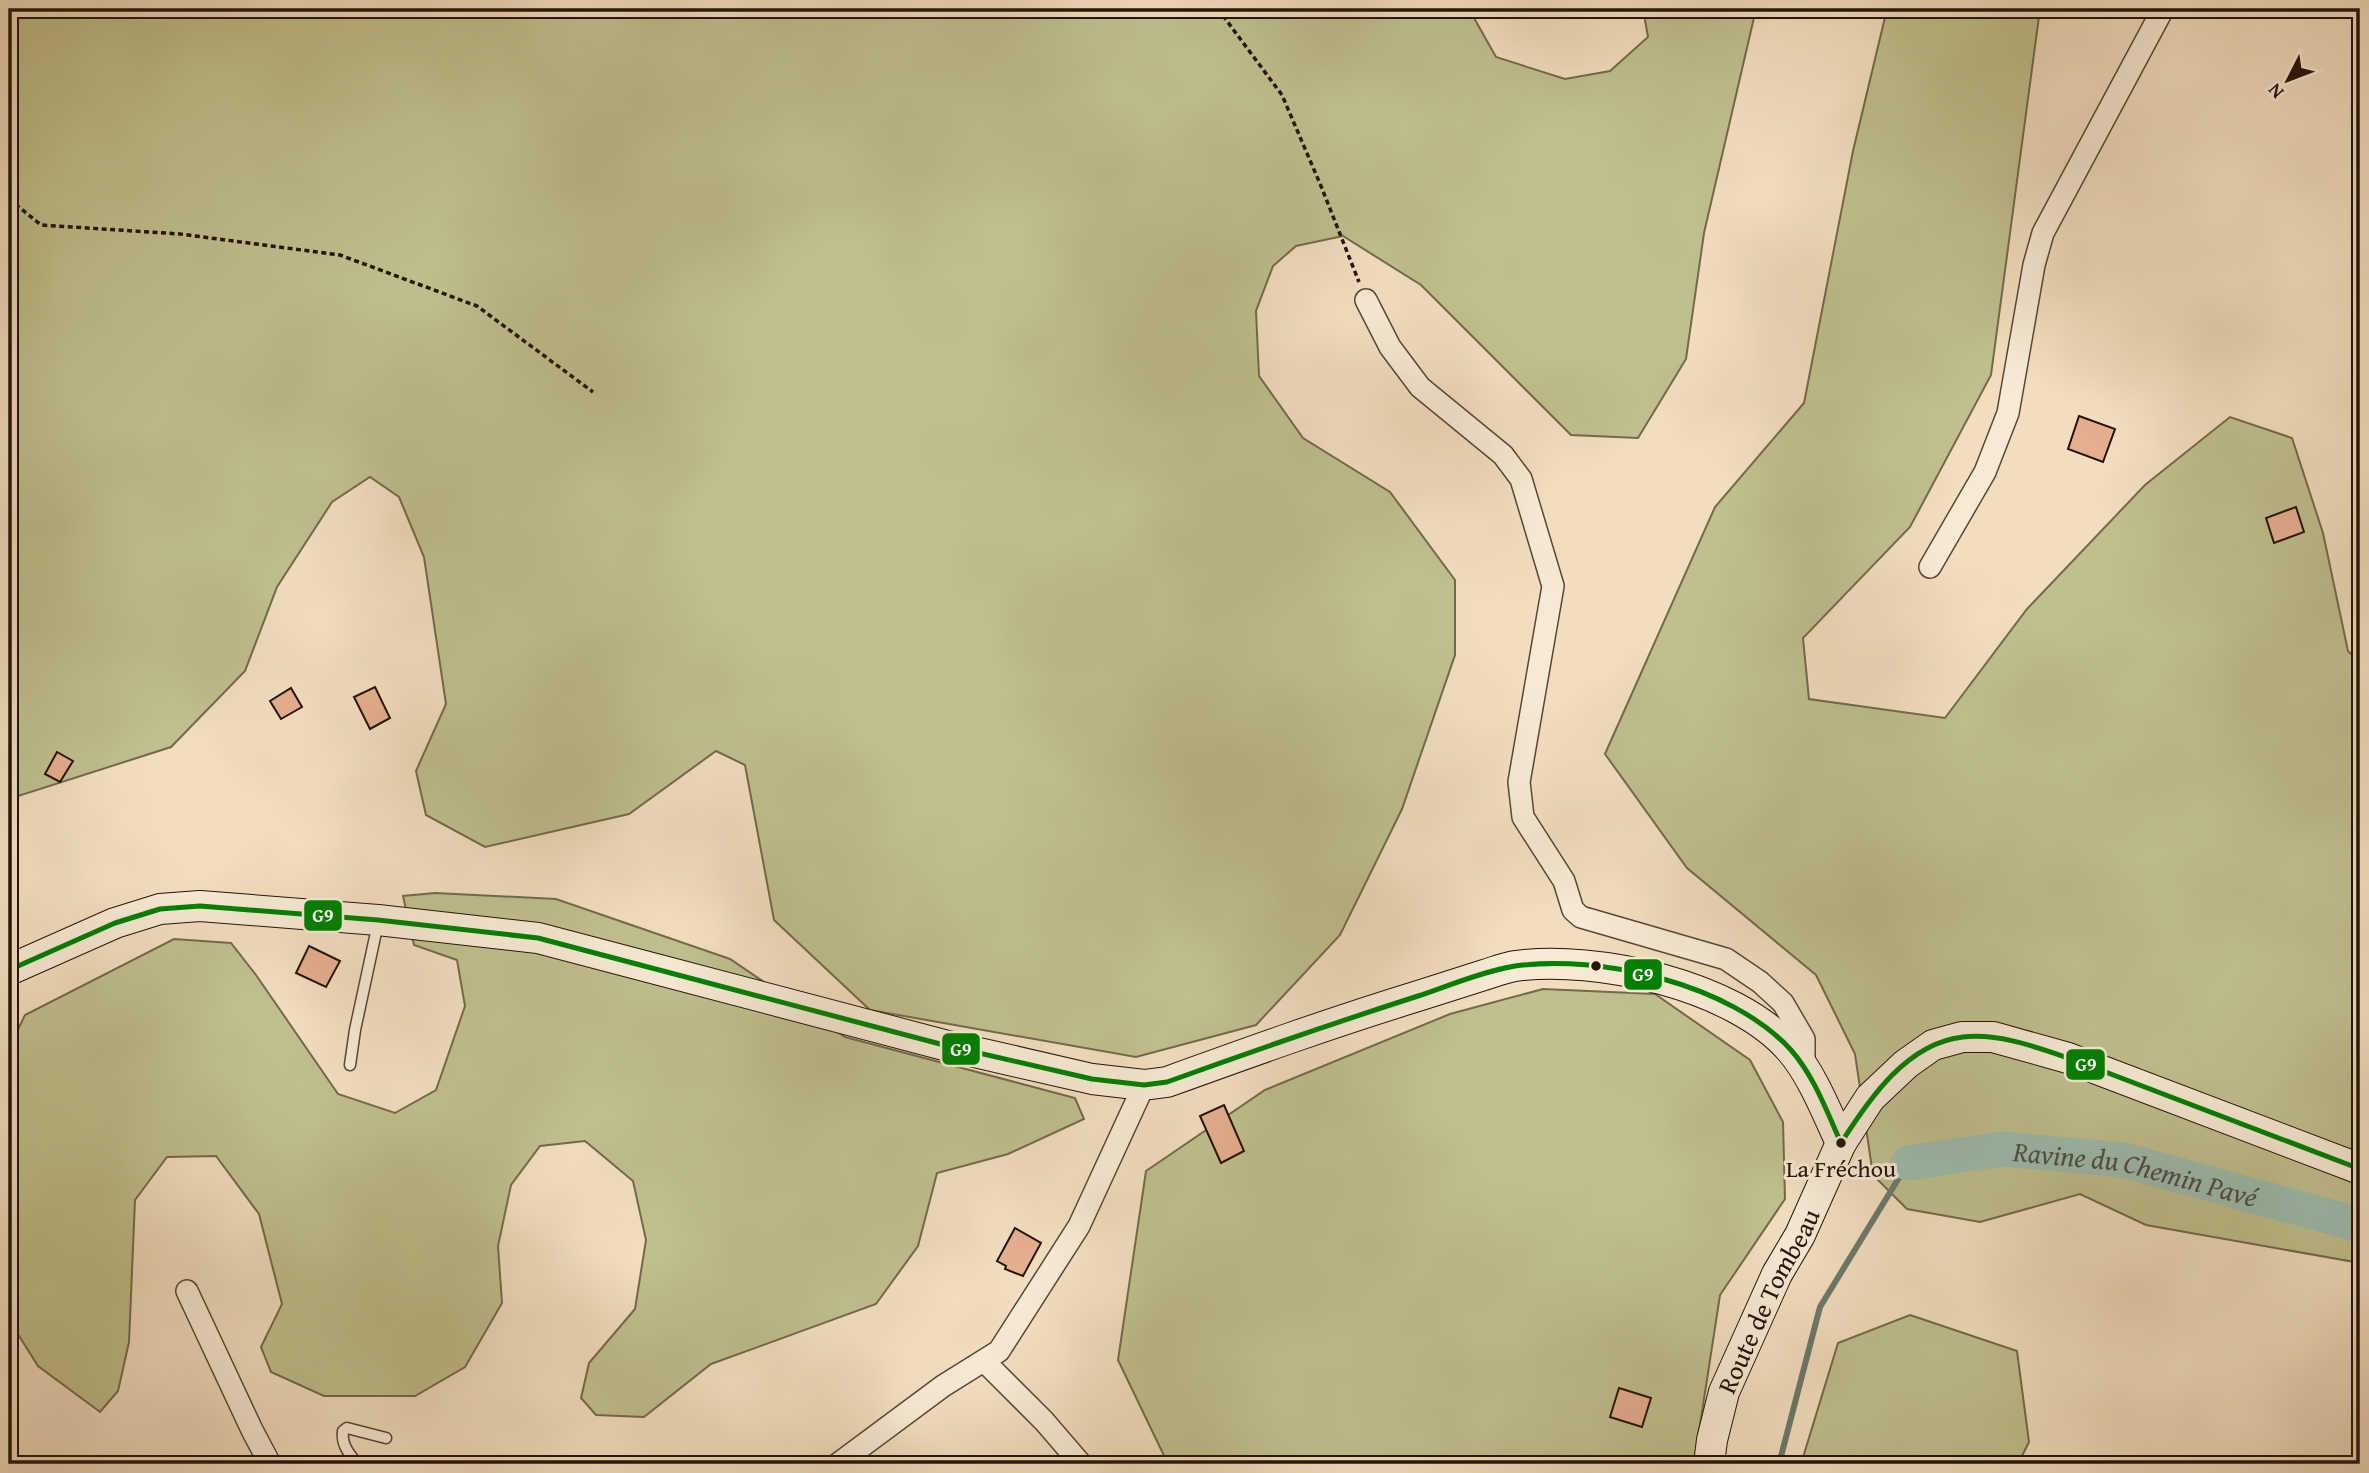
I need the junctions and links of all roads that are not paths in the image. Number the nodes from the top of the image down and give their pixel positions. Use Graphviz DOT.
graph roads {
  1 [pos="2163,9"];
  2 [pos="1366,300"];
  3 [pos="1930,567"];
  4 [pos="378,920"];
  5 [pos="9,970"];
  6 [pos="350,1065"];
  7 [pos="1804,1072"];
  8 [pos="1144,1085"];
  9 [pos="1841,1143"];
  10 [pos="2360,1170"];
  11 [pos="187,1291"];
  12 [pos="984,1360"];
  13 [pos="386,1438"];
  14 [pos="270,1464"];
  15 [pos="356,1464"];
  16 [pos="838,1464"];
  17 [pos="1081,1464"];
  18 [pos="1709,1464"];
  1 -- 3 [label="street"];
  2 -- 7 [label="street"];
  4 -- 5 [label="street"];
  4 -- 6 [label="lane"];
  4 -- 8 [label="street"];
  7 -- 8 [label="street"];
  7 -- 9 [label="street"];
  8 -- 12 [label="street"];
  9 -- 10 [label="street, Route de Tombeau"];
  9 -- 18 [label="street, Route de Tombeau"];
  11 -- 14 [label="street"];
  12 -- 16 [label="street"];
  12 -- 17 [label="street"];
  13 -- 15 [label="lane"];
}
